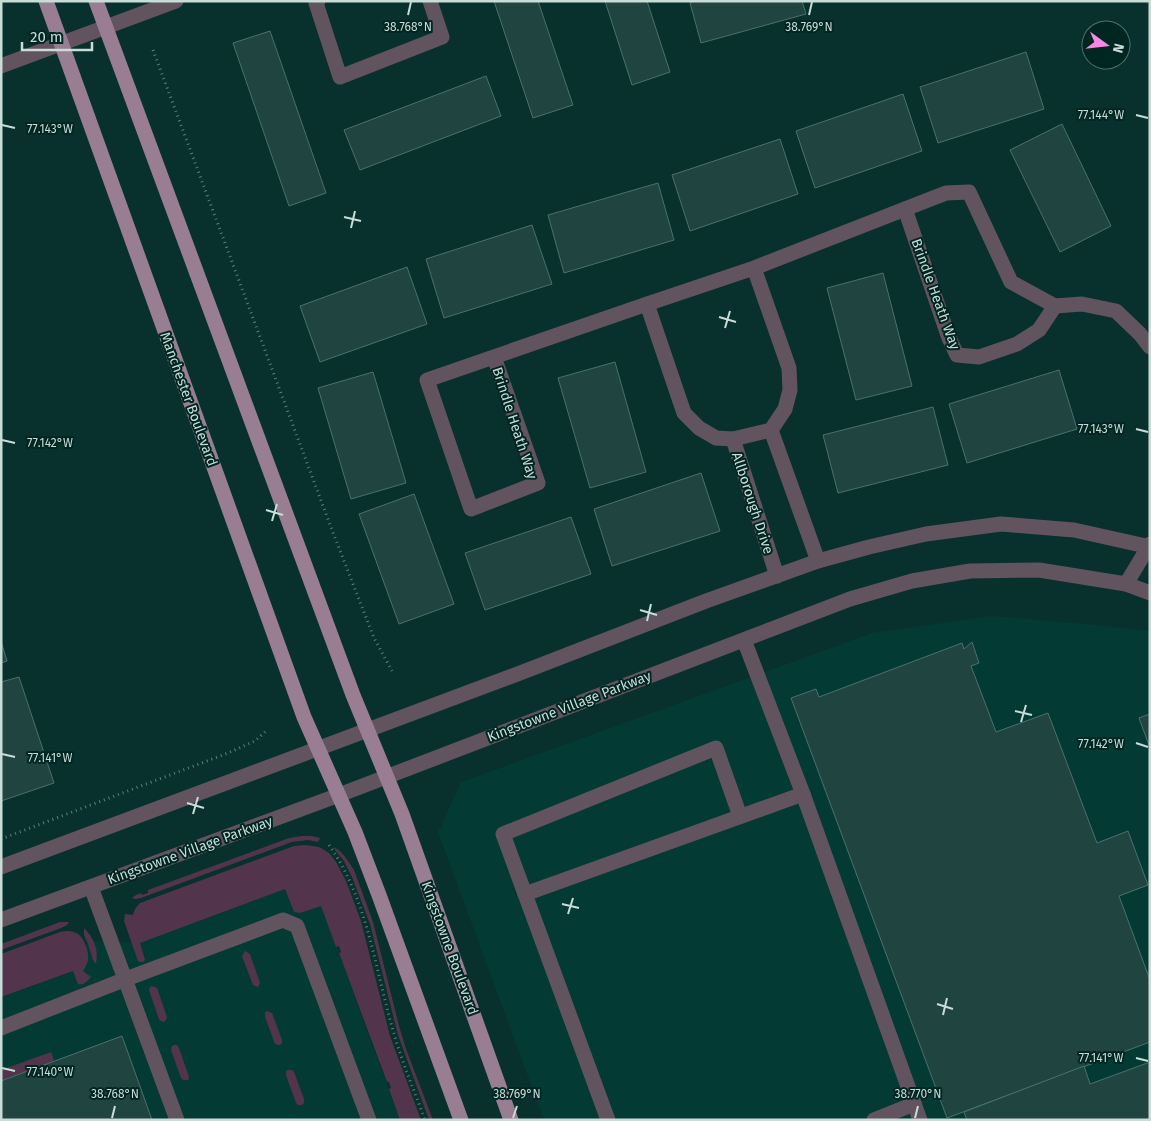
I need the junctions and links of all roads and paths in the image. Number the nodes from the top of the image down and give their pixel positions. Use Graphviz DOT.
graph roads {
  1 [pos="46,1"];
  2 [pos="96,1"];
  3 [pos="176,1"];
  4 [pos="318,1"];
  5 [pos="430,1"];
  6 [pos="106,28"];
  7 [pos="61,44"];
  8 [pos="153,50"];
  9 [pos="1,66"];
  10 [pos="905,209"];
  11 [pos="754,268"];
  12 [pos="647,304"];
  13 [pos="1055,306"];
  14 [pos="1150,348"];
  15 [pos="494,357"];
  16 [pos="772,430"];
  17 [pos="733,440"];
  18 [pos="1149,546"];
  19 [pos="818,561"];
  20 [pos="777,576"];
  21 [pos="1126,584"];
  22 [pos="1150,593"];
  23 [pos="744,640"];
  24 [pos="392,671"];
  25 [pos="367,730"];
  26 [pos="266,731"];
  27 [pos="318,748"];
  28 [pos="386,776"];
  29 [pos="803,794"];
  30 [pos="339,795"];
  31 [pos="740,816"];
  32 [pos="1,839"];
  33 [pos="329,845"];
  34 [pos="1,867"];
  35 [pos="91,887"];
  36 [pos="525,894"];
  37 [pos="1,920"];
  38 [pos="126,979"];
  39 [pos="1,1028"];
  40 [pos="914,1104"];
  41 [pos="177,1120"];
  42 [pos="368,1120"];
  43 [pos="425,1120"];
  44 [pos="461,1120"];
  45 [pos="511,1120"];
  46 [pos="608,1120"];
  47 [pos="874,1120"];
  48 [pos="920,1120"];
  1 -- 7 [label="main road, Manchester Boulevard"];
  2 -- 6 [label="main road"];
  3 -- 6 [label="street"];
  4 -- 5 [label="street"];
  6 -- 7 [label="street"];
  6 -- 25 [label="main road"];
  7 -- 9 [label="street"];
  7 -- 27 [label="main road, Manchester Boulevard"];
  8 -- 24 [label="path"];
  10 -- 11 [label="street, Brindle Heath Way"];
  10 -- 13 [label="street, Brindle Heath Way"];
  10 -- 13 [label="street, Brindle Heath Way"];
  11 -- 12 [label="street, Brindle Heath Way"];
  11 -- 16 [label="street"];
  12 -- 15 [label="street, Brindle Heath Way"];
  12 -- 17 [label="street"];
  13 -- 14 [label="street"];
  15 -- 15 [label="street, Brindle Heath Way"];
  16 -- 17 [label="street, Allborough Drive"];
  16 -- 19 [label="street"];
  17 -- 20 [label="street, Allborough Drive"];
  18 -- 19 [label="street"];
  18 -- 21 [label="street"];
  19 -- 20 [label="street"];
  20 -- 25 [label="street"];
  21 -- 22 [label="street, Kingstowne Village Parkway"];
  21 -- 23 [label="street, Kingstowne Village Parkway"];
  23 -- 28 [label="street, Kingstowne Village Parkway"];
  23 -- 29 [label="street"];
  25 -- 27 [label="street"];
  25 -- 28 [label="main road"];
  26 -- 32 [label="path"];
  27 -- 30 [label="main road, Manchester Boulevard"];
  27 -- 34 [label="street"];
  28 -- 30 [label="street, Kingstowne Village Parkway"];
  28 -- 45 [label="main road, Kingstowne Boulevard"];
  29 -- 31 [label="street"];
  29 -- 40 [label="street"];
  30 -- 35 [label="street, Kingstowne Village Parkway"];
  30 -- 44 [label="main road"];
  31 -- 36 [label="street"];
  31 -- 36 [label="street"];
  33 -- 43 [label="path"];
  35 -- 37 [label="street, Kingstowne Village Parkway"];
  35 -- 38 [label="street"];
  36 -- 46 [label="street"];
  38 -- 39 [label="street"];
  38 -- 41 [label="street"];
  38 -- 42 [label="street"];
  40 -- 47 [label="street"];
  40 -- 48 [label="street"];
}
